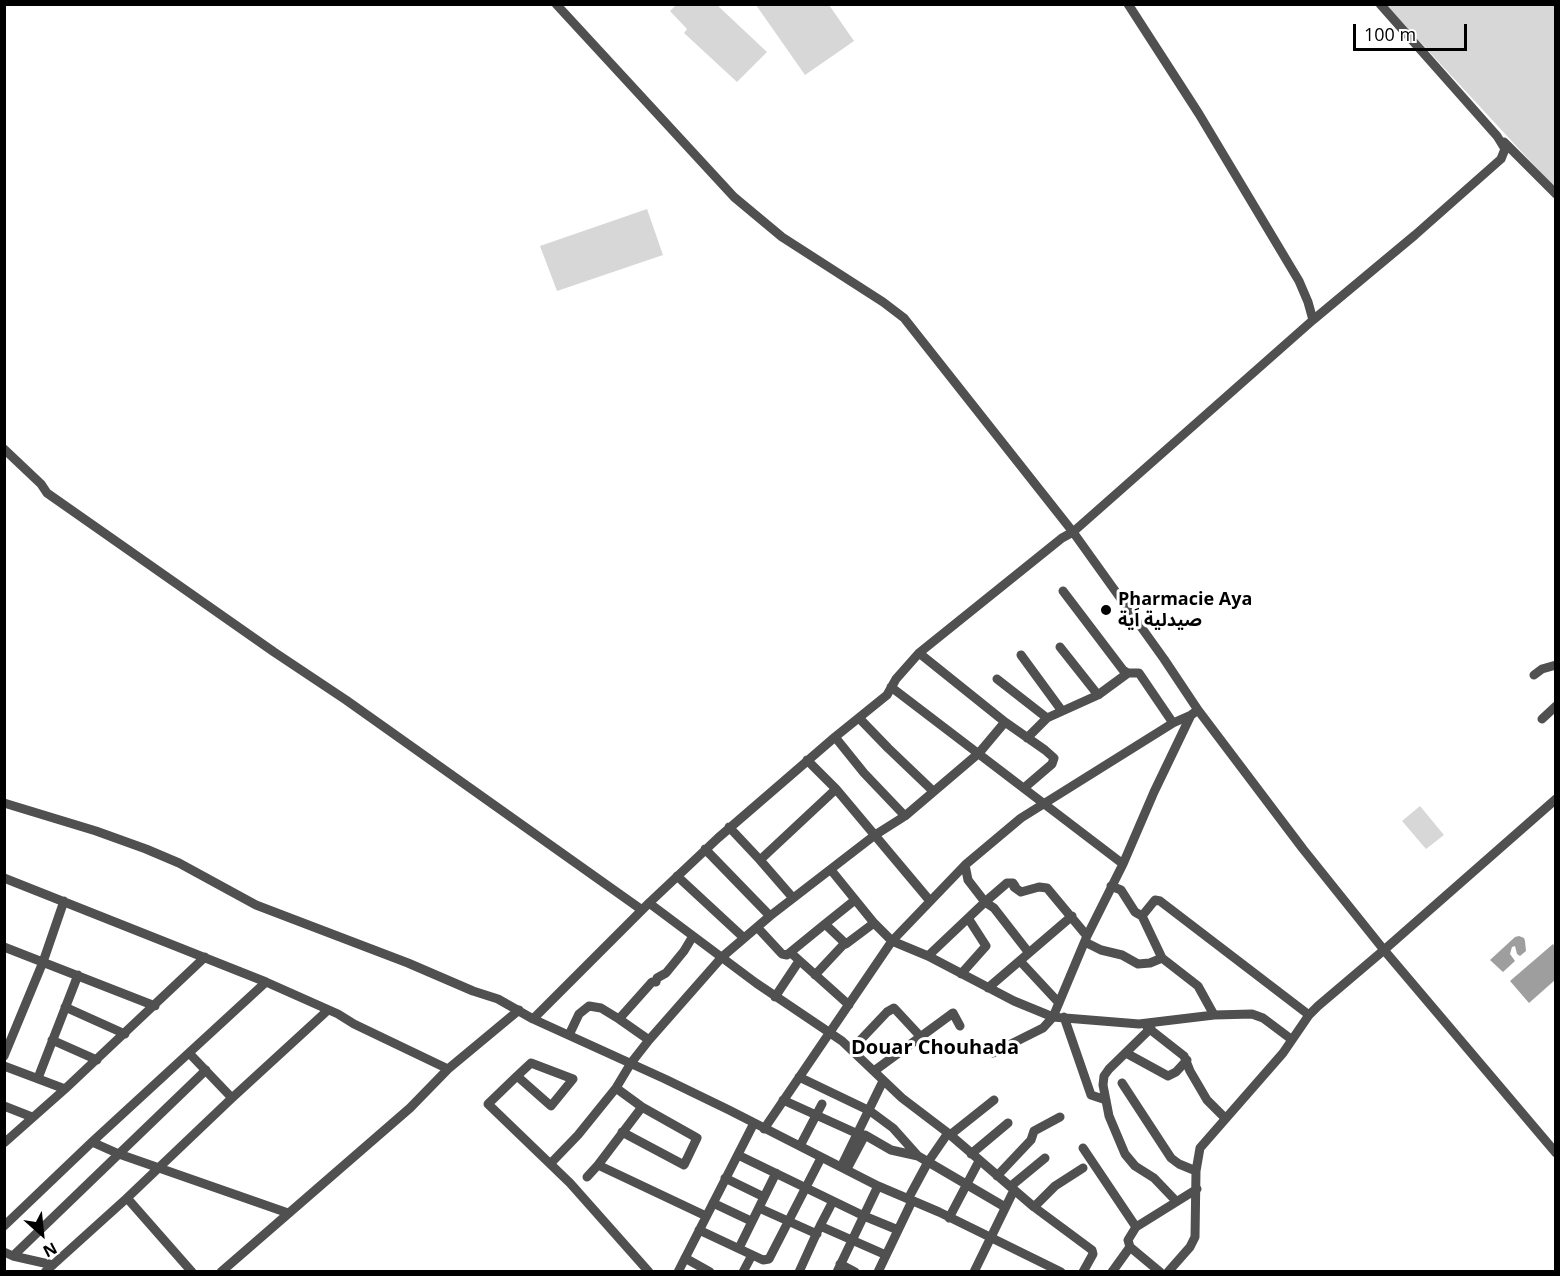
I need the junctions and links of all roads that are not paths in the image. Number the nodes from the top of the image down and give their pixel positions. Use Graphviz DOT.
graph roads {
  1 [pos="556,4"];
  2 [pos="1128,4"];
  3 [pos="1380,4"];
  4 [pos="1491,129"];
  5 [pos="1556,194"];
  6 [pos="1313,320"];
  7 [pos="4,449"];
  8 [pos="1073,532"];
  9 [pos="1063,591"];
  10 [pos="1060,647"];
  11 [pos="919,654"];
  12 [pos="1021,656"];
  13 [pos="1556,665"];
  14 [pos="1128,673"];
  15 [pos="1534,675"];
  16 [pos="997,679"];
  17 [pos="891,687"];
  18 [pos="1098,695"];
  19 [pos="1556,706"];
  20 [pos="1062,711"];
  21 [pos="1194,713"];
  22 [pos="859,718"];
  23 [pos="1047,718"];
  24 [pos="1542,719"];
  25 [pos="1005,722"];
  26 [pos="1173,723"];
  27 [pos="835,737"];
  28 [pos="1027,738"];
  29 [pos="979,753"];
  30 [pos="807,760"];
  31 [pos="1024,788"];
  32 [pos="836,789"];
  33 [pos="933,790"];
  34 [pos="1556,799"];
  35 [pos="4,803"];
  36 [pos="1044,803"];
  37 [pos="905,816"];
  38 [pos="729,827"];
  39 [pos="875,836"];
  40 [pos="705,849"];
  41 [pos="760,860"];
  42 [pos="1123,864"];
  43 [pos="965,865"];
  44 [pos="831,870"];
  45 [pos="677,876"];
  46 [pos="4,878"];
  47 [pos="1111,886"];
  48 [pos="793,898"];
  49 [pos="855,900"];
  50 [pos="64,901"];
  51 [pos="930,901"];
  52 [pos="985,902"];
  53 [pos="645,906"];
  54 [pos="770,916"];
  55 [pos="1072,916"];
  56 [pos="1142,916"];
  57 [pos="968,918"];
  58 [pos="874,923"];
  59 [pos="825,924"];
  60 [pos="757,927"];
  61 [pos="693,936"];
  62 [pos="744,938"];
  63 [pos="1086,939"];
  64 [pos="892,941"];
  65 [pos="844,944"];
  66 [pos="4,947"];
  67 [pos="1384,950"];
  68 [pos="1029,952"];
  69 [pos="791,953"];
  70 [pos="928,956"];
  71 [pos="205,957"];
  72 [pos="722,957"];
  73 [pos="1162,958"];
  74 [pos="799,961"];
  75 [pos="1020,961"];
  76 [pos="43,962"];
  77 [pos="962,974"];
  78 [pos="78,975"];
  79 [pos="815,975"];
  80 [pos="266,982"];
  81 [pos="988,988"];
  82 [pos="775,997"];
  83 [pos="1059,1003"];
  84 [pos="849,1005"];
  85 [pos="155,1006"];
  86 [pos="65,1007"];
  87 [pos="328,1010"];
  88 [pos="519,1010"];
  89 [pos="1214,1015"];
  90 [pos="1309,1015"];
  91 [pos="1053,1017"];
  92 [pos="1064,1017"];
  93 [pos="533,1019"];
  94 [pos="619,1019"];
  95 [pos="1139,1024"];
  96 [pos="960,1026"];
  97 [pos="1151,1028"];
  98 [pos="125,1034"];
  99 [pos="828,1034"];
  100 [pos="569,1035"];
  101 [pos="920,1036"];
  102 [pos="52,1040"];
  103 [pos="649,1040"];
  104 [pos="1291,1040"];
  105 [pos="852,1049"];
  106 [pos="189,1053"];
  107 [pos="993,1053"];
  108 [pos="1126,1053"];
  109 [pos="5,1055"];
  110 [pos="97,1060"];
  111 [pos="1187,1060"];
  112 [pos="631,1063"];
  113 [pos="4,1066"];
  114 [pos="448,1069"];
  115 [pos="206,1070"];
  116 [pos="874,1071"];
  117 [pos="517,1076"];
  118 [pos="799,1077"];
  119 [pos="38,1078"];
  120 [pos="884,1081"];
  121 [pos="1122,1083"];
  122 [pos="616,1088"];
  123 [pos="65,1089"];
  124 [pos="232,1098"];
  125 [pos="783,1100"];
  126 [pos="994,1100"];
  127 [pos="1106,1100"];
  128 [pos="822,1104"];
  129 [pos="4,1106"];
  130 [pos="642,1107"];
  131 [pos="870,1111"];
  132 [pos="816,1113"];
  133 [pos="1060,1117"];
  134 [pos="32,1118"];
  135 [pos="1225,1118"];
  136 [pos="754,1123"];
  137 [pos="1008,1123"];
  138 [pos="764,1129"];
  139 [pos="622,1132"];
  140 [pos="949,1134"];
  141 [pos="861,1135"];
  142 [pos="92,1142"];
  143 [pos="4,1143"];
  144 [pos="800,1146"];
  145 [pos="1083,1148"];
  146 [pos="1556,1153"];
  147 [pos="119,1154"];
  148 [pos="971,1154"];
  149 [pos="738,1155"];
  150 [pos="918,1156"];
  151 [pos="821,1158"];
  152 [pos="1045,1158"];
  153 [pos="979,1161"];
  154 [pos="928,1162"];
  155 [pos="550,1163"];
  156 [pos="598,1165"];
  157 [pos="159,1167"];
  158 [pos="844,1168"];
  159 [pos="1083,1168"];
  160 [pos="1196,1171"];
  161 [pos="776,1173"];
  162 [pos="998,1176"];
  163 [pos="587,1178"];
  164 [pos="725,1178"];
  165 [pos="965,1184"];
  166 [pos="878,1186"];
  167 [pos="806,1187"];
  168 [pos="1012,1188"];
  169 [pos="1197,1189"];
  170 [pos="764,1197"];
  171 [pos="127,1198"];
  172 [pos="910,1200"];
  173 [pos="833,1201"];
  174 [pos="1176,1201"];
  175 [pos="713,1203"];
  176 [pos="1005,1207"];
  177 [pos="1034,1207"];
  178 [pos="759,1208"];
  179 [pos="288,1213"];
  180 [pos="706,1216"];
  181 [pos="864,1216"];
  182 [pos="949,1218"];
  183 [pos="752,1221"];
  184 [pos="789,1221"];
  185 [pos="4,1226"];
  186 [pos="1136,1227"];
  187 [pos="699,1230"];
  188 [pos="818,1230"];
  189 [pos="898,1230"];
  190 [pos="990,1238"];
  191 [pos="852,1241"];
  192 [pos="1130,1247"];
  193 [pos="738,1248"];
  194 [pos="9,1254"];
  195 [pos="752,1255"];
  196 [pos="886,1255"];
  197 [pos="685,1258"];
  198 [pos="49,1268"];
  199 [pos="838,1268"];
  200 [pos="192,1272"];
  201 [pos="221,1272"];
  202 [pos="649,1272"];
  203 [pos="678,1272"];
  204 [pos="710,1272"];
  205 [pos="743,1272"];
  206 [pos="799,1272"];
  207 [pos="855,1272"];
  208 [pos="878,1272"];
  209 [pos="974,1272"];
  210 [pos="1061,1272"];
  211 [pos="1083,1272"];
  212 [pos="1113,1272"];
  213 [pos="1160,1272"];
  214 [pos="1168,1272"];
  1 -- 8 [label="street"];
  2 -- 6 [label="street"];
  3 -- 4 [label="street"];
  4 -- 5 [label="street"];
  4 -- 6 [label="street"];
  6 -- 8 [label="street"];
  7 -- 53 [label="street"];
  8 -- 11 [label="street"];
  8 -- 21 [label="street"];
  9 -- 14 [label="street"];
  10 -- 18 [label="street"];
  11 -- 17 [label="street"];
  11 -- 25 [label="street"];
  12 -- 20 [label="street"];
  13 -- 15 [label="street"];
  14 -- 18 [label="street"];
  14 -- 26 [label="street"];
  16 -- 23 [label="street"];
  17 -- 22 [label="street"];
  17 -- 29 [label="street"];
  18 -- 20 [label="street"];
  19 -- 24 [label="street"];
  20 -- 23 [label="street"];
  21 -- 26 [label="street"];
  21 -- 42 [label="street"];
  21 -- 67 [label="street"];
  22 -- 27 [label="street"];
  22 -- 33 [label="street"];
  23 -- 28 [label="street"];
  25 -- 28 [label="street"];
  25 -- 29 [label="street"];
  26 -- 36 [label="street"];
  27 -- 30 [label="street"];
  27 -- 37 [label="street"];
  28 -- 31 [label="street"];
  29 -- 31 [label="street"];
  29 -- 33 [label="street"];
  30 -- 32 [label="street"];
  30 -- 38 [label="street"];
  31 -- 36 [label="street"];
  32 -- 39 [label="street"];
  32 -- 41 [label="street"];
  33 -- 37 [label="street"];
  34 -- 67 [label="street"];
  35 -- 88 [label="street"];
  36 -- 42 [label="street"];
  36 -- 43 [label="street"];
  37 -- 39 [label="street"];
  38 -- 40 [label="street"];
  38 -- 41 [label="street"];
  39 -- 44 [label="street"];
  39 -- 51 [label="street"];
  40 -- 45 [label="street"];
  40 -- 54 [label="street"];
  41 -- 48 [label="street"];
  42 -- 47 [label="street"];
  43 -- 51 [label="street"];
  43 -- 52 [label="street"];
  44 -- 48 [label="street"];
  44 -- 49 [label="street"];
  45 -- 53 [label="street"];
  45 -- 62 [label="street"];
  46 -- 50 [label="street"];
  47 -- 56 [label="street"];
  47 -- 63 [label="street"];
  48 -- 54 [label="street"];
  49 -- 58 [label="street"];
  49 -- 59 [label="street"];
  50 -- 71 [label="street"];
  50 -- 76 [label="street"];
  51 -- 64 [label="street"];
  52 -- 55 [label="street"];
  52 -- 57 [label="street"];
  52 -- 68 [label="street"];
  53 -- 61 [label="street"];
  53 -- 93 [label="street"];
  54 -- 60 [label="street"];
  55 -- 63 [label="street"];
  55 -- 68 [label="street"];
  56 -- 73 [label="street"];
  56 -- 90 [label="street"];
  57 -- 70 [label="street"];
  57 -- 77 [label="street"];
  58 -- 64 [label="street"];
  58 -- 65 [label="street"];
  59 -- 65 [label="street"];
  59 -- 69 [label="street"];
  60 -- 62 [label="street"];
  60 -- 69 [label="street"];
  61 -- 72 [label="street"];
  61 -- 94 [label="street"];
  62 -- 72 [label="street"];
  63 -- 73 [label="street"];
  63 -- 83 [label="street"];
  64 -- 70 [label="street"];
  64 -- 84 [label="street"];
  65 -- 79 [label="street"];
  66 -- 76 [label="street"];
  67 -- 90 [label="street"];
  67 -- 146 [label="street"];
  68 -- 75 [label="street"];
  69 -- 74 [label="street"];
  70 -- 77 [label="street"];
  71 -- 80 [label="street"];
  71 -- 85 [label="street"];
  72 -- 82 [label="street"];
  72 -- 103 [label="street"];
  73 -- 89 [label="street"];
  74 -- 79 [label="street"];
  74 -- 82 [label="street"];
  75 -- 81 [label="street"];
  75 -- 83 [label="street"];
  76 -- 78 [label="street"];
  76 -- 109 [label="street"];
  77 -- 81 [label="street"];
  78 -- 85 [label="street"];
  78 -- 86 [label="street"];
  79 -- 84 [label="street"];
  80 -- 87 [label="street"];
  80 -- 106 [label="street"];
  81 -- 91 [label="street"];
  82 -- 99 [label="street"];
  83 -- 91 [label="street"];
  84 -- 99 [label="street"];
  85 -- 98 [label="street"];
  86 -- 98 [label="street"];
  86 -- 102 [label="street"];
  87 -- 114 [label="street"];
  87 -- 124 [label="street"];
  88 -- 93 [label="street"];
  88 -- 114 [label="street"];
  89 -- 95 [label="street"];
  89 -- 104 [label="street"];
  90 -- 104 [label="street"];
  91 -- 92 [label="street"];
  91 -- 107 [label="street"];
  92 -- 95 [label="street"];
  92 -- 127 [label="street"];
  93 -- 100 [label="street"];
  94 -- 100 [label="street"];
  94 -- 103 [label="street"];
  95 -- 97 [label="street"];
  96 -- 101 [label="street"];
  97 -- 108 [label="street"];
  97 -- 111 [label="street"];
  98 -- 110 [label="street"];
  99 -- 105 [label="street"];
  99 -- 118 [label="street"];
  100 -- 112 [label="street"];
  101 -- 105 [label="street"];
  101 -- 116 [label="street"];
  102 -- 110 [label="street"];
  102 -- 119 [label="street"];
  103 -- 112 [label="street"];
  104 -- 135 [label="street"];
  105 -- 116 [label="street"];
  106 -- 115 [label="street"];
  106 -- 142 [label="street"];
  108 -- 111 [label="street"];
  108 -- 127 [label="street"];
  110 -- 123 [label="street"];
  111 -- 135 [label="street"];
  112 -- 122 [label="street"];
  112 -- 136 [label="street"];
  113 -- 119 [label="street"];
  114 -- 179 [label="street"];
  115 -- 124 [label="street"];
  115 -- 147 [label="street"];
  116 -- 120 [label="street"];
  117 -- 117 [label="street"];
  117 -- 155 [label="street"];
  118 -- 125 [label="street"];
  118 -- 131 [label="street"];
  119 -- 123 [label="street"];
  120 -- 131 [label="street"];
  120 -- 140 [label="street"];
  121 -- 160 [label="street"];
  122 -- 130 [label="street"];
  122 -- 155 [label="street"];
  123 -- 134 [label="street"];
  124 -- 157 [label="street"];
  125 -- 132 [label="street"];
  125 -- 138 [label="street"];
  126 -- 140 [label="street"];
  127 -- 174 [label="street"];
  128 -- 132 [label="street"];
  129 -- 134 [label="street"];
  130 -- 139 [label="street"];
  130 -- 139 [label="street"];
  131 -- 141 [label="street"];
  131 -- 150 [label="street"];
  132 -- 141 [label="street"];
  132 -- 144 [label="street"];
  133 -- 162 [label="street"];
  134 -- 143 [label="street"];
  135 -- 160 [label="street"];
  136 -- 138 [label="street"];
  136 -- 149 [label="street"];
  137 -- 148 [label="street"];
  138 -- 144 [label="street"];
  139 -- 156 [label="street"];
  140 -- 148 [label="street"];
  140 -- 154 [label="street"];
  141 -- 150 [label="street"];
  141 -- 158 [label="street"];
  142 -- 147 [label="street"];
  142 -- 185 [label="street"];
  144 -- 151 [label="street"];
  145 -- 186 [label="street"];
  147 -- 157 [label="street"];
  147 -- 194 [label="street"];
  148 -- 153 [label="street"];
  149 -- 161 [label="street"];
  149 -- 164 [label="street"];
  150 -- 154 [label="street"];
  151 -- 158 [label="street"];
  151 -- 167 [label="street"];
  152 -- 168 [label="street"];
  153 -- 162 [label="street"];
  153 -- 165 [label="street"];
  154 -- 165 [label="street"];
  154 -- 172 [label="street"];
  155 -- 202 [label="street"];
  156 -- 163 [label="street"];
  156 -- 180 [label="street"];
  157 -- 171 [label="street"];
  157 -- 179 [label="street"];
  158 -- 166 [label="street"];
  159 -- 177 [label="street"];
  160 -- 169 [label="street"];
  161 -- 167 [label="street"];
  161 -- 170 [label="street"];
  162 -- 168 [label="street"];
  164 -- 170 [label="street"];
  164 -- 175 [label="street"];
  165 -- 176 [label="street"];
  165 -- 182 [label="street"];
  166 -- 172 [label="street"];
  166 -- 181 [label="street"];
  167 -- 173 [label="street"];
  167 -- 184 [label="street"];
  168 -- 176 [label="street"];
  168 -- 177 [label="street"];
  169 -- 174 [label="street"];
  169 -- 214 [label="street"];
  170 -- 178 [label="street"];
  171 -- 198 [label="street"];
  171 -- 200 [label="street"];
  172 -- 182 [label="street"];
  172 -- 189 [label="street"];
  173 -- 181 [label="street"];
  173 -- 188 [label="street"];
  174 -- 186 [label="street"];
  175 -- 180 [label="street"];
  175 -- 183 [label="street"];
  176 -- 190 [label="street"];
  177 -- 211 [label="street"];
  178 -- 183 [label="street"];
  178 -- 184 [label="street"];
  179 -- 201 [label="street"];
  180 -- 187 [label="street"];
  181 -- 189 [label="street"];
  181 -- 191 [label="street"];
  182 -- 190 [label="street"];
  183 -- 193 [label="street"];
  184 -- 188 [label="street"];
  184 -- 195 [label="street"];
  186 -- 192 [label="street"];
  187 -- 193 [label="street"];
  187 -- 197 [label="street"];
  188 -- 191 [label="street"];
  188 -- 206 [label="street"];
  189 -- 196 [label="street"];
  190 -- 209 [label="street"];
  190 -- 210 [label="street"];
  191 -- 196 [label="street"];
  191 -- 199 [label="street"];
  192 -- 212 [label="street"];
  192 -- 213 [label="street"];
  193 -- 195 [label="street"];
  194 -- 198 [label="street"];
  195 -- 205 [label="street"];
  196 -- 208 [label="street"];
  197 -- 203 [label="street"];
  197 -- 204 [label="street"];
  199 -- 207 [label="street"];
}
